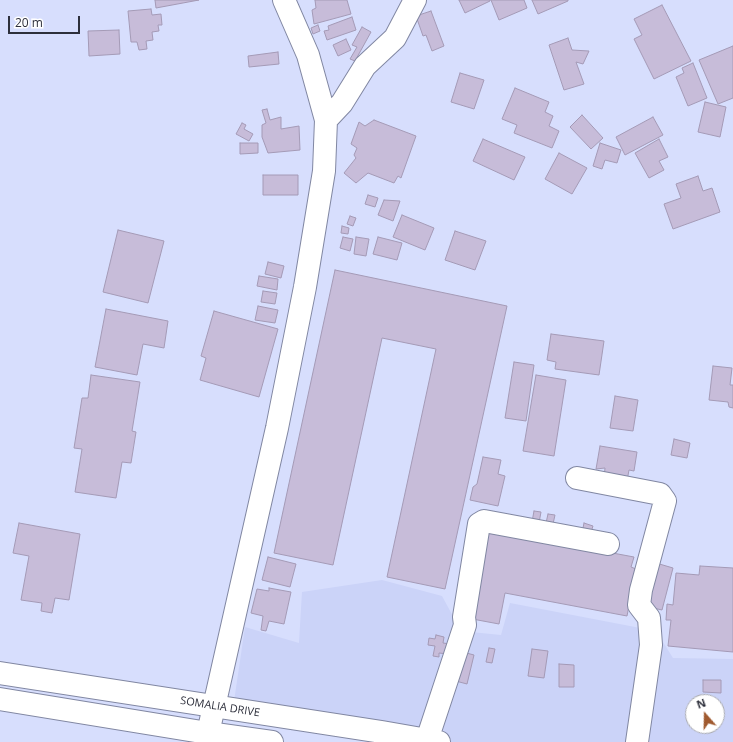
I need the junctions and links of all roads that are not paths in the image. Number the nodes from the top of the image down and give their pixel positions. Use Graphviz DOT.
graph roads {
  1 [pos="284,0"];
  2 [pos="415,0"];
  3 [pos="326,120"];
  4 [pos="577,478"];
  5 [pos="608,544"];
  6 [pos="0,673"];
  7 [pos="0,699"];
  8 [pos="214,706"];
  9 [pos="208,733"];
  10 [pos="433,741"];
  11 [pos="272,742"];
  12 [pos="637,742"];
  1 -- 3 [label="street"];
  2 -- 3 [label="street"];
  3 -- 8 [label="street"];
  4 -- 12 [label="street"];
  5 -- 10 [label="street"];
  6 -- 8 [label="street, SOMALIA DRIVE"];
  7 -- 9 [label="street"];
  8 -- 9 [label="street"];
  8 -- 10 [label="street, SOMALIA DRIVE"];
  9 -- 11 [label="street"];
}
